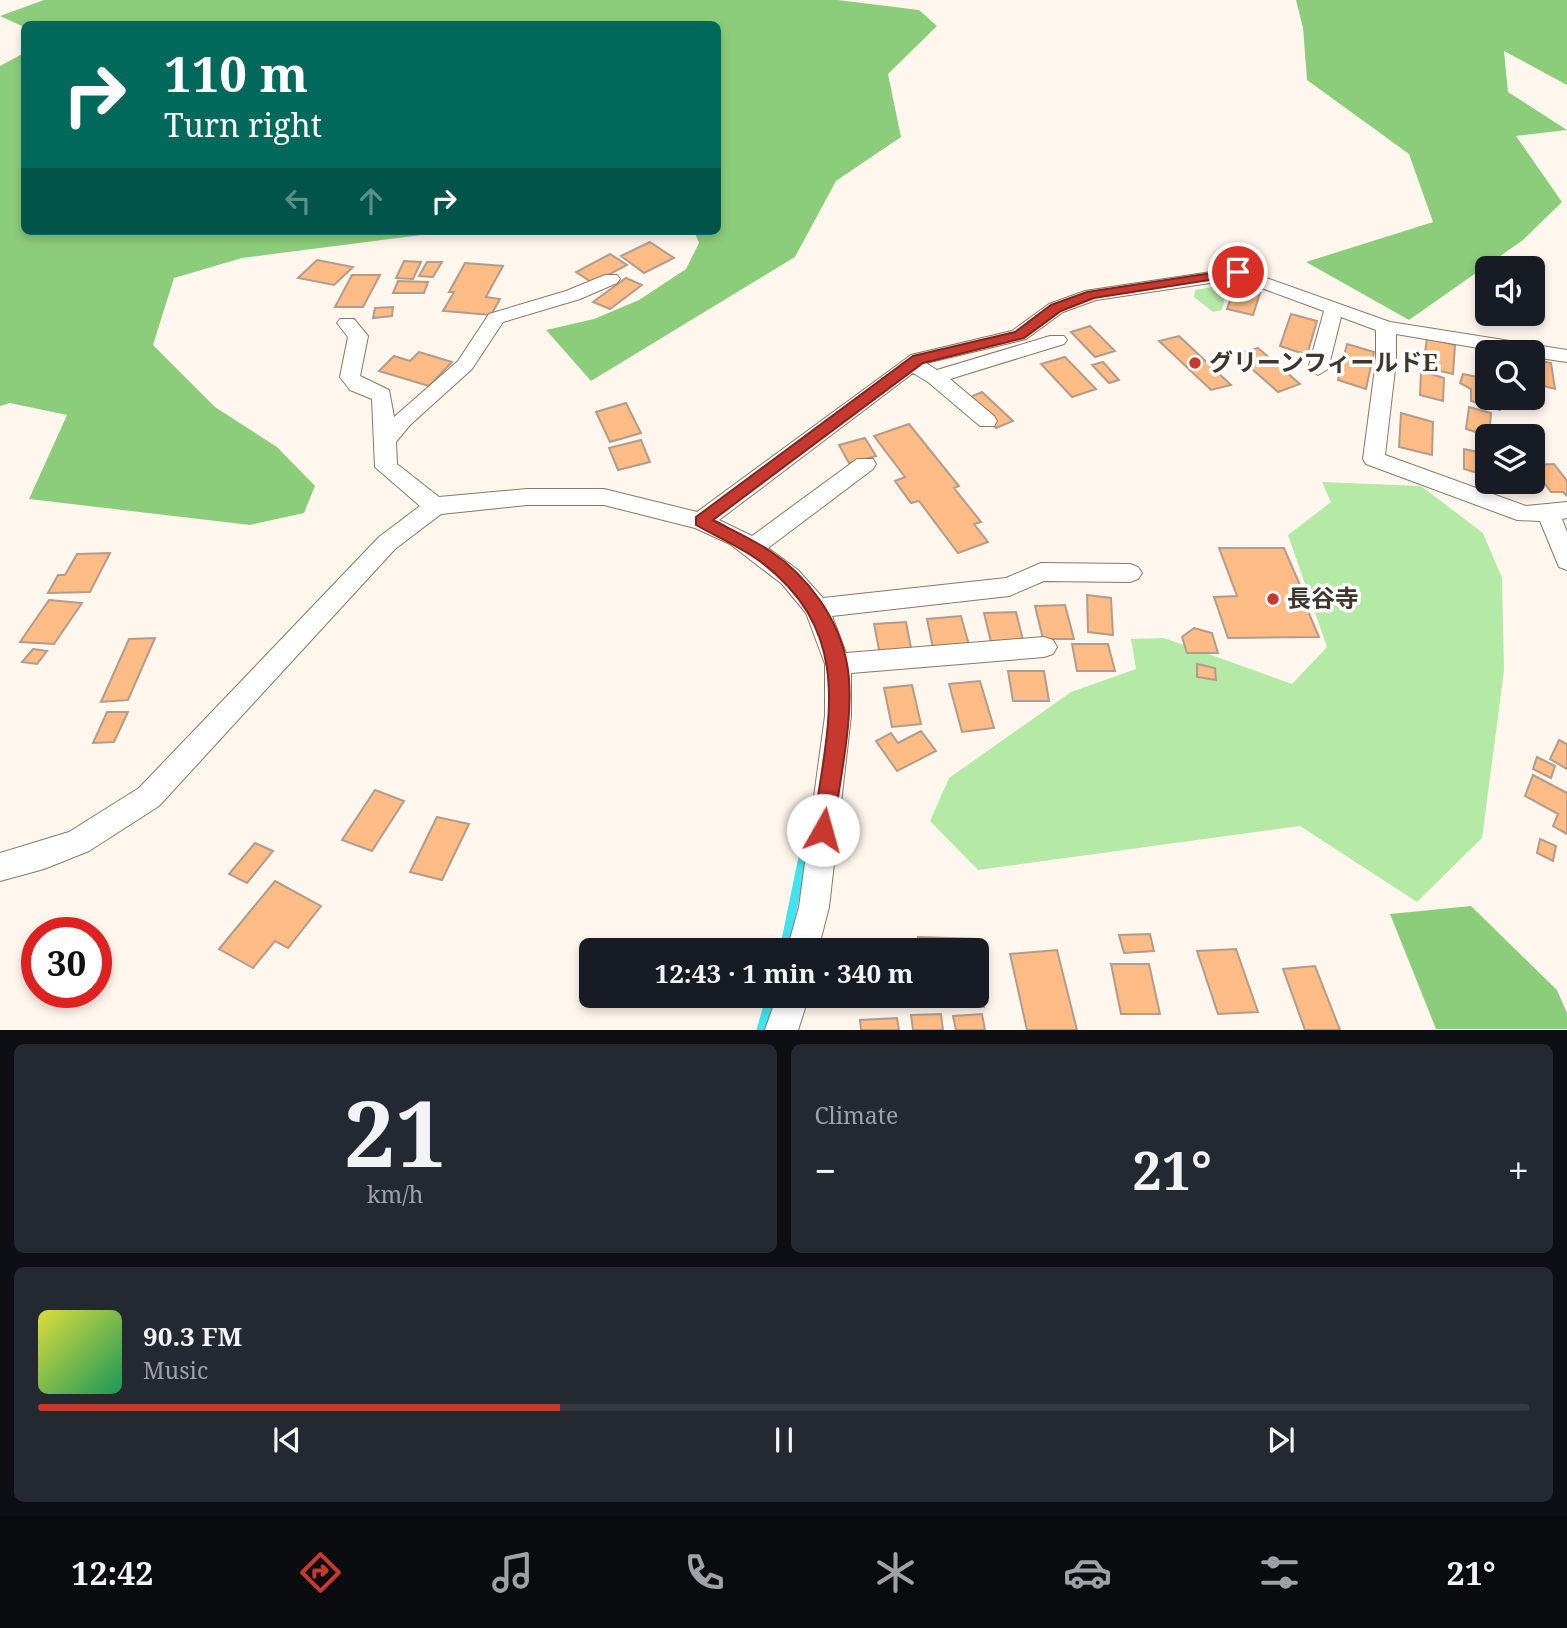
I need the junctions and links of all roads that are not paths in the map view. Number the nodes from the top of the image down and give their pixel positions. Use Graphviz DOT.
graph roads {
  1 [pos="611,279"];
  2 [pos="1335,308"];
  3 [pos="347,323"];
  4 [pos="1386,327"];
  5 [pos="1057,340"];
  6 [pos="1567,356"];
  7 [pos="912,364"];
  8 [pos="1318,369"];
  9 [pos="935,377"];
  10 [pos="987,421"];
  11 [pos="386,441"];
  12 [pos="865,464"];
  13 [pos="435,506"];
  14 [pos="1557,510"];
  15 [pos="701,521"];
  16 [pos="752,548"];
  17 [pos="1567,561"];
  18 [pos="1130,573"];
  19 [pos="817,608"];
  20 [pos="1044,647"];
  21 [pos="838,664"];
  22 [pos="0,866"];
  23 [pos="806,938"];
  24 [pos="789,1008"];
  25 [pos="781,1030"];
  1 -- 11 [label="street"];
  2 -- 4 [label="street"];
  2 -- 7 [label="street"];
  2 -- 8 [label="street"];
  3 -- 11 [label="street"];
  4 -- 6 [label="street"];
  4 -- 14 [label="street"];
  5 -- 9 [label="street"];
  7 -- 9 [label="street"];
  7 -- 15 [label="street"];
  9 -- 10 [label="street"];
  11 -- 13 [label="street"];
  12 -- 16 [label="street"];
  13 -- 15 [label="street"];
  13 -- 22 [label="street"];
  14 -- 17 [label="street"];
  15 -- 16 [label="street"];
  16 -- 19 [label="street"];
  18 -- 19 [label="street"];
  19 -- 21 [label="street"];
  20 -- 21 [label="street"];
  21 -- 23 [label="street"];
  24 -- 25 [label="street"];
}
